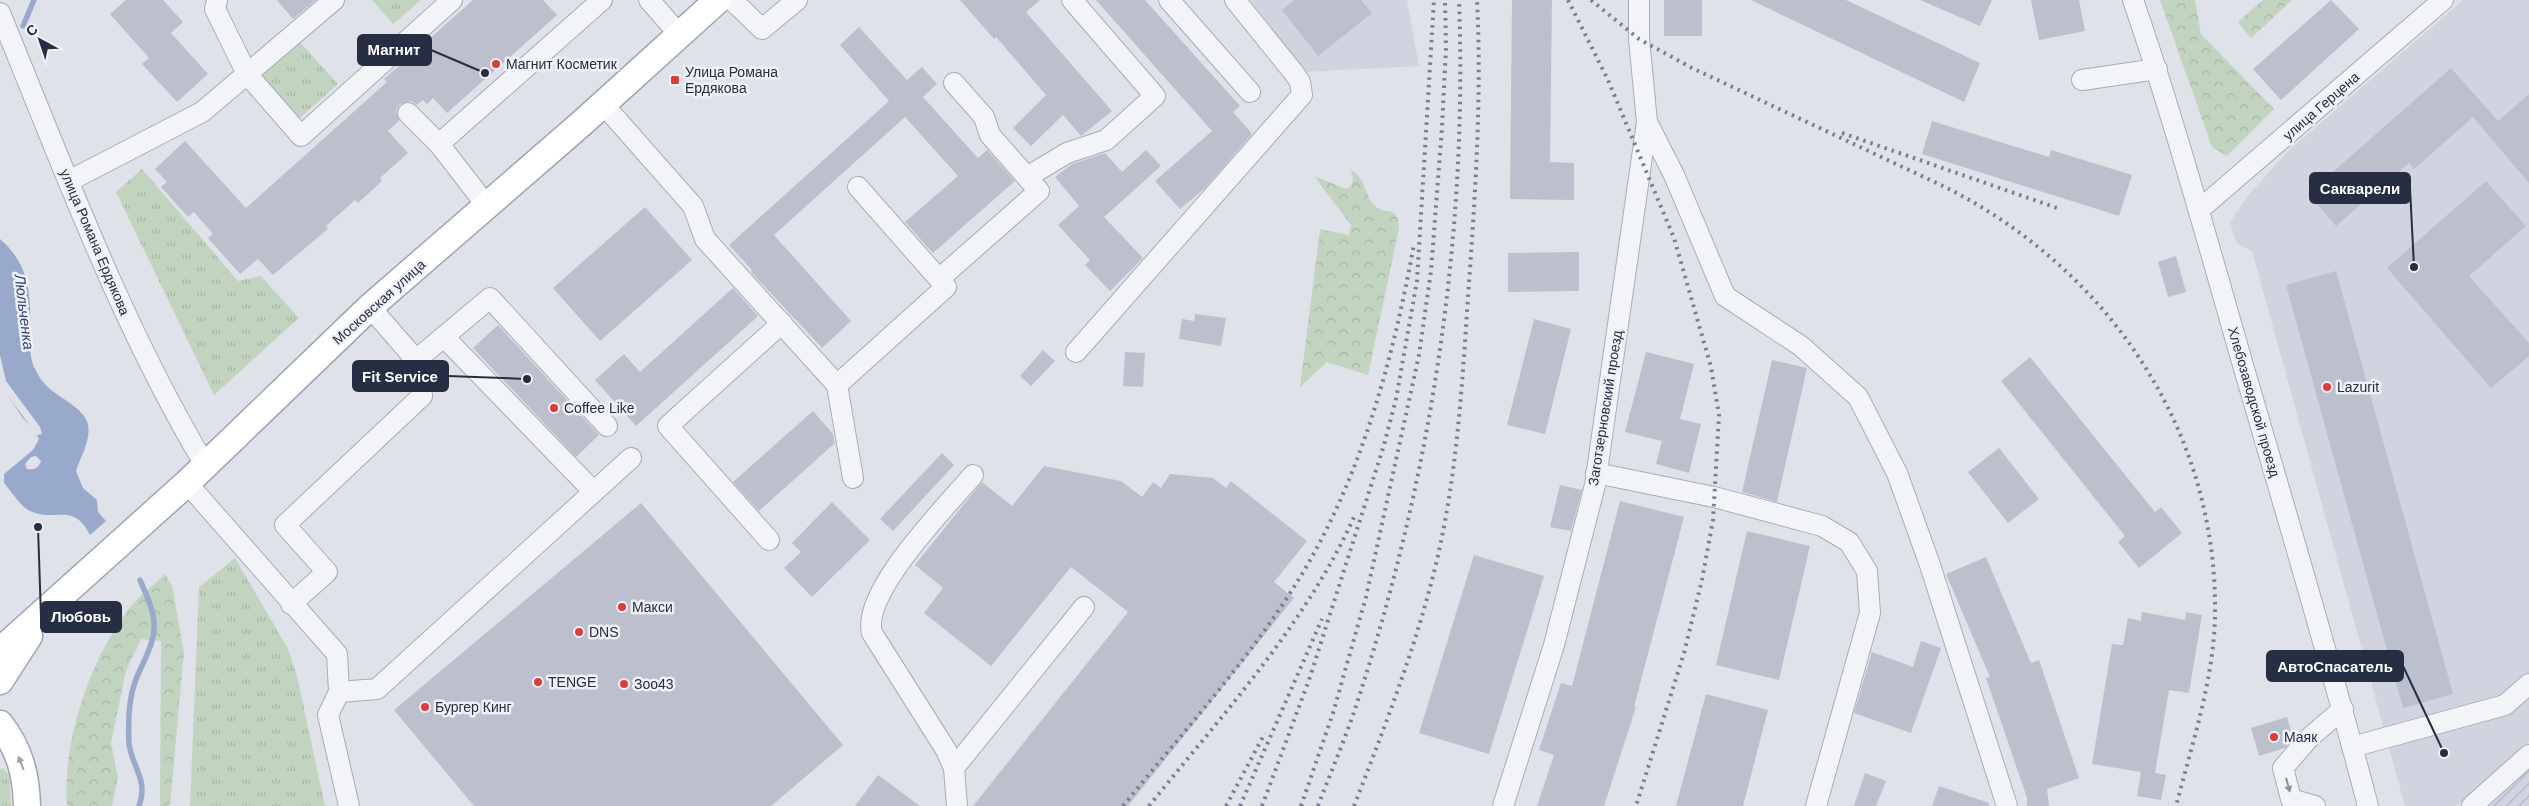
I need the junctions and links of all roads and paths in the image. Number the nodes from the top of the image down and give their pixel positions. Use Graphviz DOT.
graph roads {
  1 [pos="217,0"];
  2 [pos="334,0"];
  3 [pos="452,0"];
  4 [pos="602,0"];
  5 [pos="649,0"];
  6 [pos="718,0"];
  7 [pos="732,0"];
  8 [pos="797,0"];
  9 [pos="1072,0"];
  10 [pos="1169,0"];
  11 [pos="1235,0"];
  12 [pos="1639,0"];
  13 [pos="2133,0"];
  14 [pos="2443,0"];
  15 [pos="0,13"];
  16 [pos="678,33"];
  17 [pos="2157,69"];
  18 [pos="246,74"];
  19 [pos="2082,80"];
  20 [pos="954,83"];
  21 [pos="1250,92"];
  22 [pos="603,104"];
  23 [pos="408,113"];
  24 [pos="1648,122"];
  25 [pos="438,144"];
  26 [pos="1027,177"];
  27 [pos="69,181"];
  28 [pos="858,187"];
  29 [pos="487,206"];
  30 [pos="2199,210"];
  31 [pos="939,279"];
  32 [pos="370,307"];
  33 [pos="782,323"];
  34 [pos="444,336"];
  35 [pos="1076,352"];
  36 [pos="416,360"];
  37 [pos="837,385"];
  38 [pos="607,426"];
  39 [pos="632,458"];
  40 [pos="206,465"];
  41 [pos="1596,473"];
  42 [pos="973,475"];
  43 [pos="853,478"];
  44 [pos="187,483"];
  45 [pos="594,492"];
  46 [pos="769,540"];
  47 [pos="291,604"];
  48 [pos="1084,607"];
  49 [pos="46,610"];
  50 [pos="0,651"];
  51 [pos="0,681"];
  52 [pos="2529,684"];
  53 [pos="339,692"];
  54 [pos="2343,709"];
  55 [pos="0,724"];
  56 [pos="2352,747"];
  57 [pos="2529,755"];
  58 [pos="954,768"];
  59 [pos="27,806"];
  60 [pos="349,806"];
  61 [pos="957,806"];
  62 [pos="1502,806"];
  63 [pos="1816,806"];
  64 [pos="2007,806"];
  65 [pos="2315,806"];
  66 [pos="2367,806"];
  67 [pos="2472,806"];
  1 -- 18 [label="street"];
  2 -- 18 [label="street"];
  3 -- 18 [label="street"];
  4 -- 25 [label="street"];
  5 -- 16 [label="street"];
  6 -- 16 [label="main road, Московская улица"];
  7 -- 8 [label="street"];
  9 -- 26 [label="street"];
  10 -- 21 [label="street"];
  11 -- 35 [label="street"];
  12 -- 24 [label="street, Заготзерновский проезд"];
  13 -- 17 [label="street, Хлебозаводской проезд"];
  14 -- 30 [label="street, улица Герцена"];
  15 -- 27 [label="street, улица Романа Ердякова"];
  16 -- 22 [label="main road, Московская улица"];
  17 -- 19 [label="street"];
  17 -- 30 [label="street, Хлебозаводской проезд"];
  18 -- 27 [label="street"];
  20 -- 26 [label="street"];
  22 -- 29 [label="main road, Московская улица"];
  22 -- 33 [label="street"];
  23 -- 25 [label="street"];
  24 -- 41 [label="street, Заготзерновский проезд"];
  24 -- 64 [label="street"];
  25 -- 29 [label="street"];
  26 -- 31 [label="street"];
  27 -- 40 [label="street, улица Романа Ердякова"];
  28 -- 31 [label="street"];
  29 -- 32 [label="main road, Московская улица"];
  30 -- 54 [label="street, Хлебозаводской проезд"];
  31 -- 37 [label="street"];
  32 -- 36 [label="street"];
  32 -- 40 [label="main road, Московская улица"];
  33 -- 37 [label="street"];
  33 -- 46 [label="street"];
  34 -- 36 [label="street"];
  34 -- 38 [label="street"];
  34 -- 45 [label="street"];
  36 -- 47 [label="street"];
  37 -- 43 [label="street"];
  39 -- 45 [label="street"];
  40 -- 44 [label="main road, Московская улица"];
  41 -- 62 [label="street, Заготзерновский проезд"];
  41 -- 63 [label="street"];
  42 -- 58 [label="street"];
  44 -- 47 [label="street"];
  44 -- 49 [label="main road, Московская улица"];
  45 -- 53 [label="street"];
  47 -- 53 [label="street"];
  48 -- 58 [label="street"];
  49 -- 50 [label="main road, Московская улица"];
  49 -- 51 [label="main road, Московская улица"];
  52 -- 56 [label="street"];
  53 -- 60 [label="street"];
  54 -- 56 [label="street, Хлебозаводской проезд"];
  54 -- 65 [label="street, one-way"];
  59 -- 55 [label="main road, one-way"];
  56 -- 66 [label="street, Хлебозаводской проезд"];
  57 -- 67 [label="street"];
  58 -- 61 [label="street"];
}
